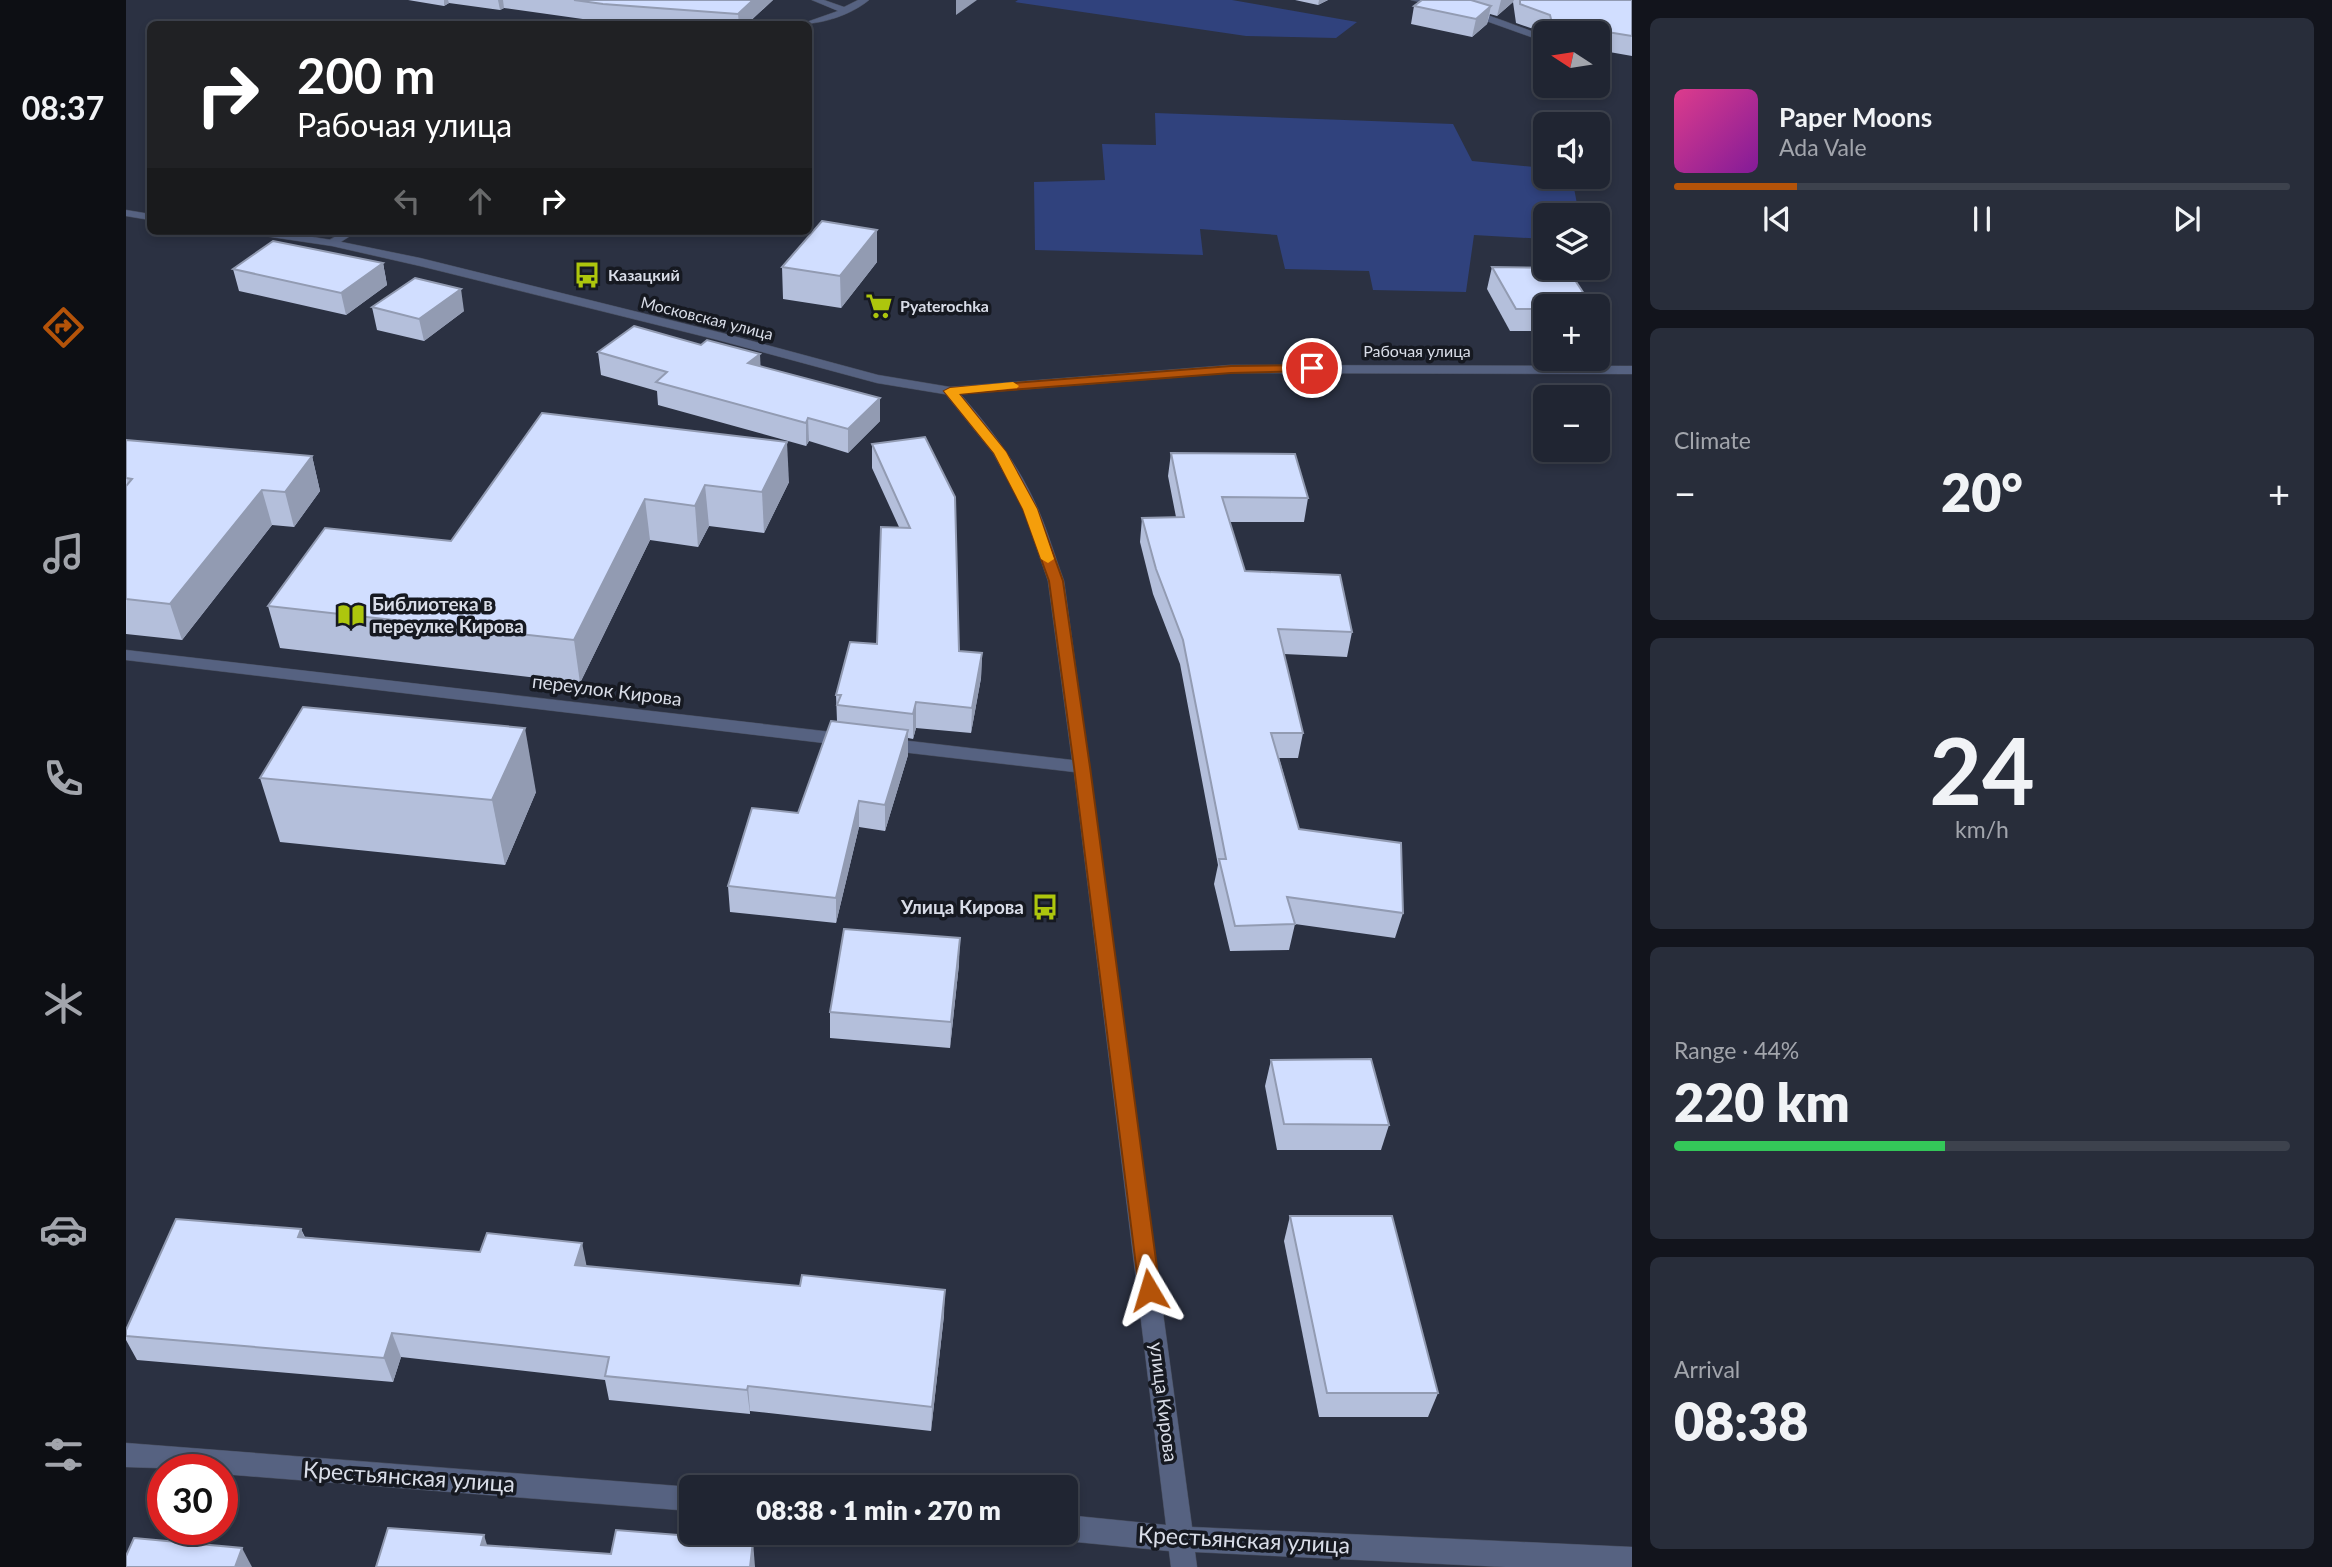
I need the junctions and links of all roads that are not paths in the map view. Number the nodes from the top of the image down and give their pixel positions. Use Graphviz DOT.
graph roads {
  1 [pos="816,0"];
  2 [pos="865,0"];
  3 [pos="1415,0"];
  4 [pos="844,10"];
  5 [pos="812,21"];
  6 [pos="1533,35"];
  7 [pos="126,213"];
  8 [pos="147,216"];
  9 [pos="278,235"];
  10 [pos="345,235"];
  11 [pos="332,243"];
  12 [pos="1632,370"];
  13 [pos="950,391"];
  14 [pos="126,655"];
  15 [pos="1082,767"];
  16 [pos="126,1455"];
  17 [pos="679,1498"];
  18 [pos="1078,1529"];
  19 [pos="1181,1539"];
  20 [pos="1632,1560"];
  21 [pos="1184,1567"];
  1 -- 4 [label="street"];
  2 -- 4 [label="street"];
  3 -- 6 [label="street"];
  4 -- 5 [label="street"];
  7 -- 8 [label="street"];
  9 -- 11 [label="street, Московская улица"];
  10 -- 11 [label="street"];
  11 -- 13 [label="street, Московская улица"];
  12 -- 13 [label="street, Рабочая улица"];
  13 -- 15 [label="street, улица Кирова"];
  14 -- 15 [label="street, переулок Кирова"];
  15 -- 19 [label="street, улица Кирова"];
  16 -- 17 [label="street, Крестьянская улица"];
  18 -- 19 [label="street, Крестьянская улица"];
  19 -- 20 [label="street, Крестьянская улица"];
  19 -- 21 [label="street, улица Кирова"];
}
